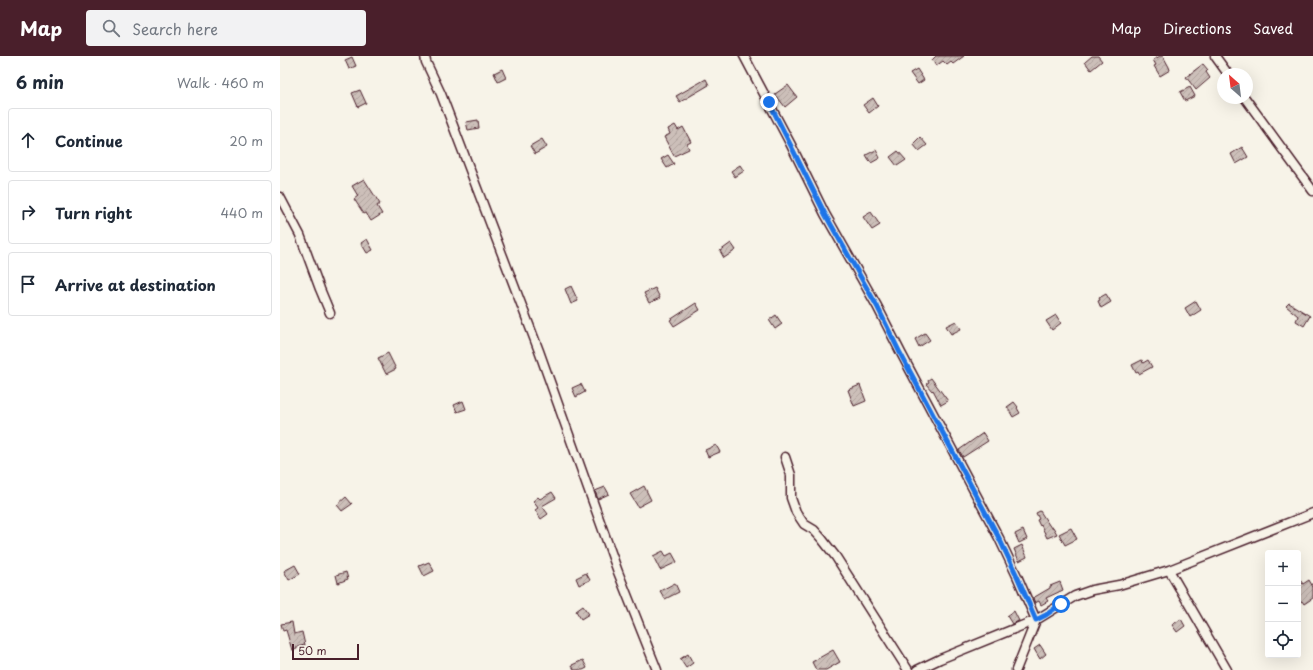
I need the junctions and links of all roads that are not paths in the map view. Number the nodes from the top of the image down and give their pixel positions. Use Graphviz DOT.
graph roads {
  1 [pos="425,56"];
  2 [pos="744,56"];
  3 [pos="1215,56"];
  4 [pos="1224,68"];
  5 [pos="1249,104"];
  6 [pos="1313,191"];
  7 [pos="280,197"];
  8 [pos="330,313"];
  9 [pos="785,457"];
  10 [pos="1313,513"];
  11 [pos="1169,570"];
  12 [pos="1036,620"];
  13 [pos="657,670"];
  14 [pos="908,670"];
  15 [pos="917,670"];
  16 [pos="1016,670"];
  17 [pos="1227,670"];
  1 -- 13 [label="street"];
  2 -- 12 [label="street"];
  3 -- 4 [label="street"];
  5 -- 6 [label="street"];
  7 -- 8 [label="street"];
  9 -- 14 [label="street"];
  10 -- 11 [label="street"];
  11 -- 12 [label="street"];
  11 -- 17 [label="street"];
  12 -- 15 [label="street"];
  12 -- 16 [label="street"];
}
